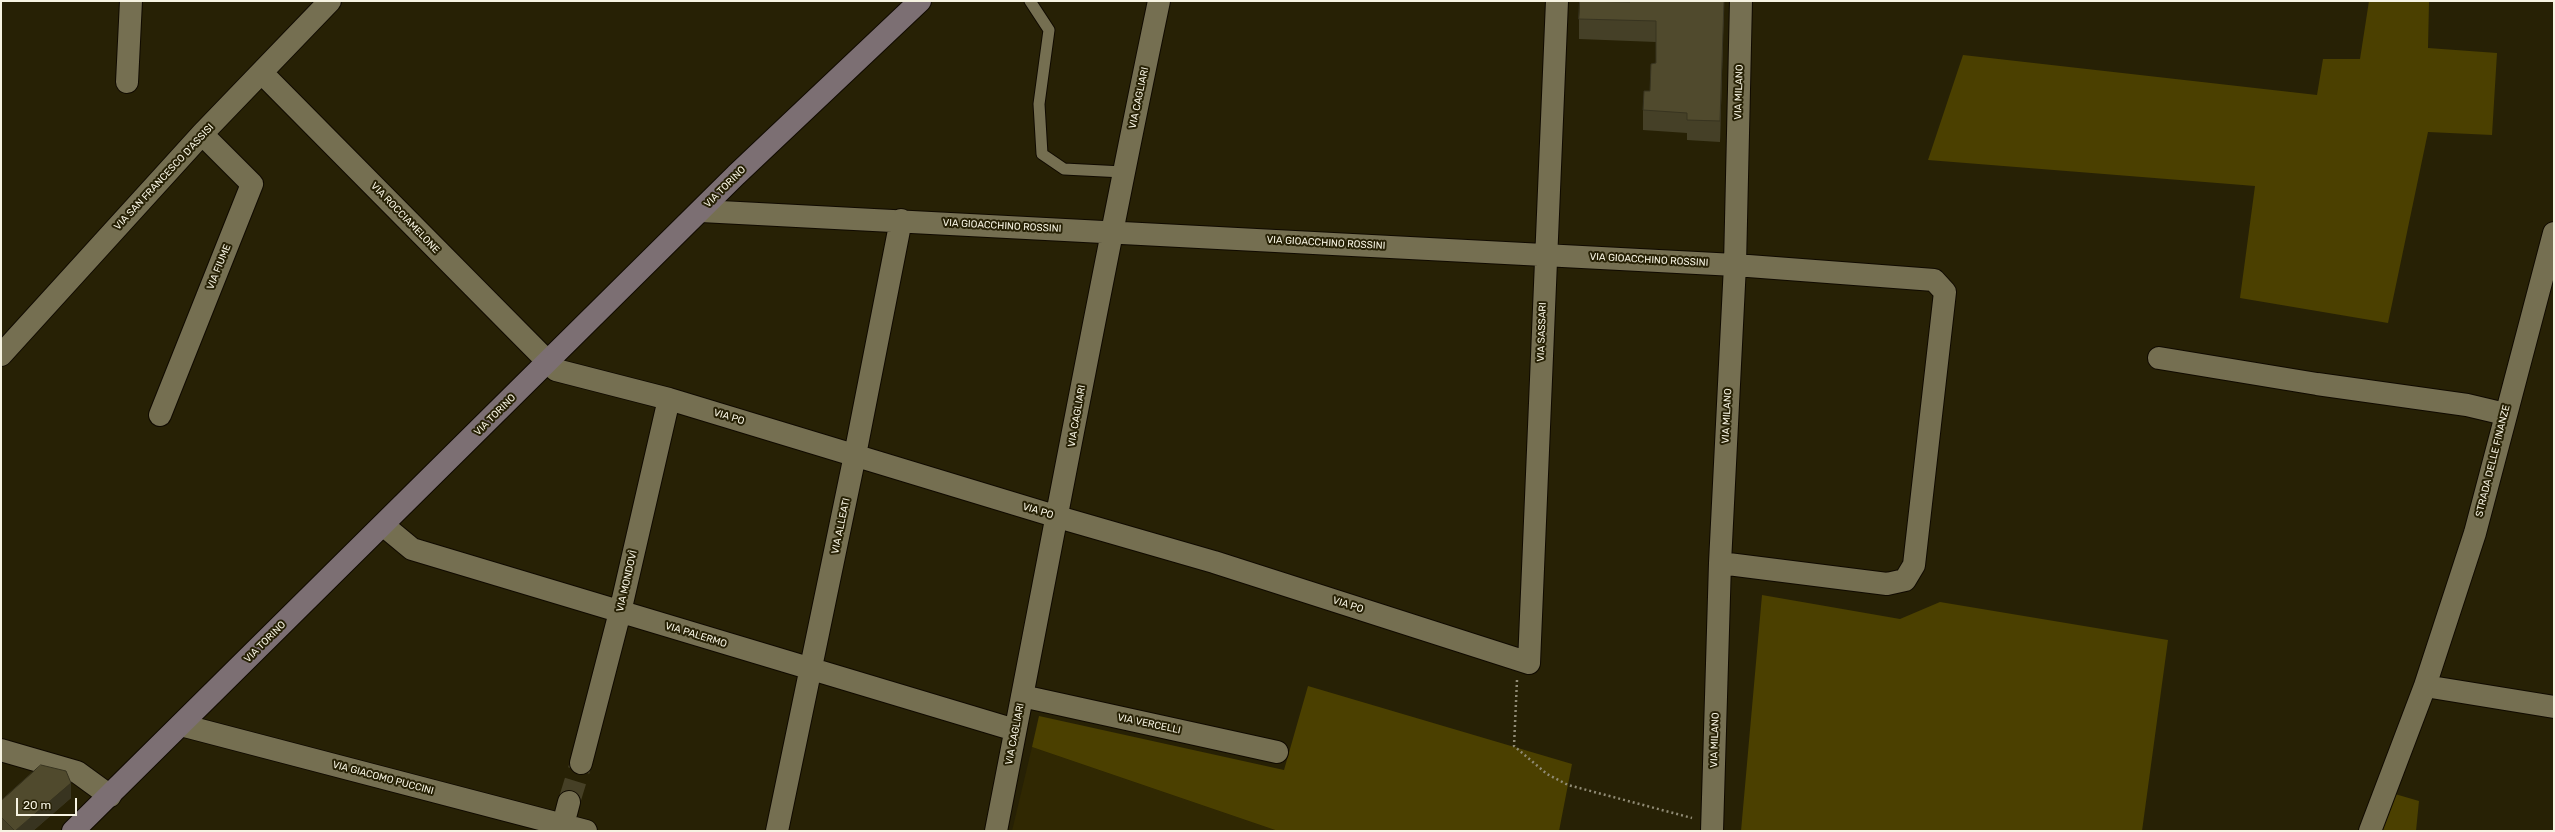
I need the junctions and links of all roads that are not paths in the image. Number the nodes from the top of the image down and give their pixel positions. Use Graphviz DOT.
graph roads {
  1 [pos="131,1"];
  2 [pos="330,1"];
  3 [pos="920,1"];
  4 [pos="1030,1"];
  5 [pos="1159,1"];
  6 [pos="1557,1"];
  7 [pos="1741,1"];
  8 [pos="262,73"];
  9 [pos="127,82"];
  10 [pos="202,134"];
  11 [pos="1123,172"];
  12 [pos="701,211"];
  13 [pos="901,220"];
  14 [pos="1111,232"];
  15 [pos="2554,233"];
  16 [pos="1546,255"];
  17 [pos="1735,265"];
  18 [pos="2547,286"];
  19 [pos="1,355"];
  20 [pos="2159,358"];
  21 [pos="548,364"];
  22 [pos="669,399"];
  23 [pos="2505,414"];
  24 [pos="160,415"];
  25 [pos="855,455"];
  26 [pos="1058,517"];
  27 [pos="383,525"];
  28 [pos="1720,563"];
  29 [pos="620,612"];
  30 [pos="1523,661"];
  31 [pos="811,669"];
  32 [pos="2425,686"];
  33 [pos="1022,696"];
  34 [pos="2554,707"];
  35 [pos="181,725"];
  36 [pos="1015,730"];
  37 [pos="1,750"];
  38 [pos="1277,752"];
  39 [pos="581,763"];
  40 [pos="110,796"];
  41 [pos="568,802"];
  42 [pos="563,825"];
  43 [pos="1712,827"];
  44 [pos="73,831"];
  45 [pos="586,831"];
  46 [pos="777,831"];
  47 [pos="996,831"];
  48 [pos="2370,831"];
  1 -- 9 [label="street"];
  2 -- 8 [label="street, VIA SAN FRANCESCO D'ASSISI"];
  3 -- 12 [label="main road, VIA TORINO"];
  4 -- 11 [label="lane"];
  5 -- 11 [label="street, VIA CAGLIARI"];
  6 -- 16 [label="street, VIA SASSARI"];
  7 -- 17 [label="street, VIA MILANO"];
  8 -- 10 [label="street, VIA SAN FRANCESCO D'ASSISI"];
  8 -- 21 [label="street, VIA ROCCIAMELONE"];
  10 -- 19 [label="street, VIA SAN FRANCESCO D'ASSISI"];
  10 -- 24 [label="street, VIA FIUME"];
  11 -- 14 [label="street, VIA CAGLIARI"];
  12 -- 13 [label="street, VIA GIOACCHINO ROSSINI"];
  12 -- 21 [label="main road, VIA TORINO"];
  13 -- 14 [label="street, VIA GIOACCHINO ROSSINI"];
  13 -- 25 [label="street, VIA ALLEATI"];
  14 -- 16 [label="street, VIA GIOACCHINO ROSSINI"];
  14 -- 26 [label="street, VIA CAGLIARI"];
  15 -- 18 [label="street, STRADA DELLE FINANZE"];
  16 -- 17 [label="street, VIA GIOACCHINO ROSSINI"];
  16 -- 30 [label="street, VIA SASSARI"];
  17 -- 28 [label="street, VIA MILANO"];
  17 -- 28 [label="street, VIA GIOACCHINO ROSSINI"];
  18 -- 23 [label="street, STRADA DELLE FINANZE"];
  20 -- 23 [label="street"];
  21 -- 22 [label="street, VIA PO"];
  21 -- 27 [label="main road, VIA TORINO"];
  22 -- 25 [label="street, VIA PO"];
  22 -- 29 [label="street, VIA MONDOVÌ"];
  23 -- 32 [label="street, STRADA DELLE FINANZE"];
  25 -- 26 [label="street, VIA PO"];
  25 -- 31 [label="street, VIA ALLEATI"];
  26 -- 30 [label="street, VIA PO"];
  26 -- 33 [label="street, VIA CAGLIARI"];
  27 -- 29 [label="street, VIA PALERMO"];
  27 -- 35 [label="main road, VIA TORINO"];
  28 -- 43 [label="street, VIA MILANO"];
  29 -- 31 [label="street, VIA PALERMO"];
  29 -- 39 [label="street, VIA MONDOVÌ"];
  31 -- 36 [label="street, VIA PALERMO"];
  31 -- 46 [label="street, VIA ALLEATI"];
  32 -- 34 [label="street"];
  32 -- 48 [label="street, STRADA DELLE FINANZE"];
  33 -- 36 [label="street, VIA CAGLIARI"];
  33 -- 38 [label="street, VIA VERCELLI"];
  35 -- 40 [label="main road, VIA TORINO"];
  35 -- 42 [label="street, VIA GIACOMO PUCCINI"];
  36 -- 47 [label="street, VIA CAGLIARI"];
  37 -- 40 [label="street"];
  40 -- 44 [label="main road, VIA TORINO"];
  41 -- 42 [label="street"];
  42 -- 45 [label="street, VIA GIACOMO PUCCINI"];
}
